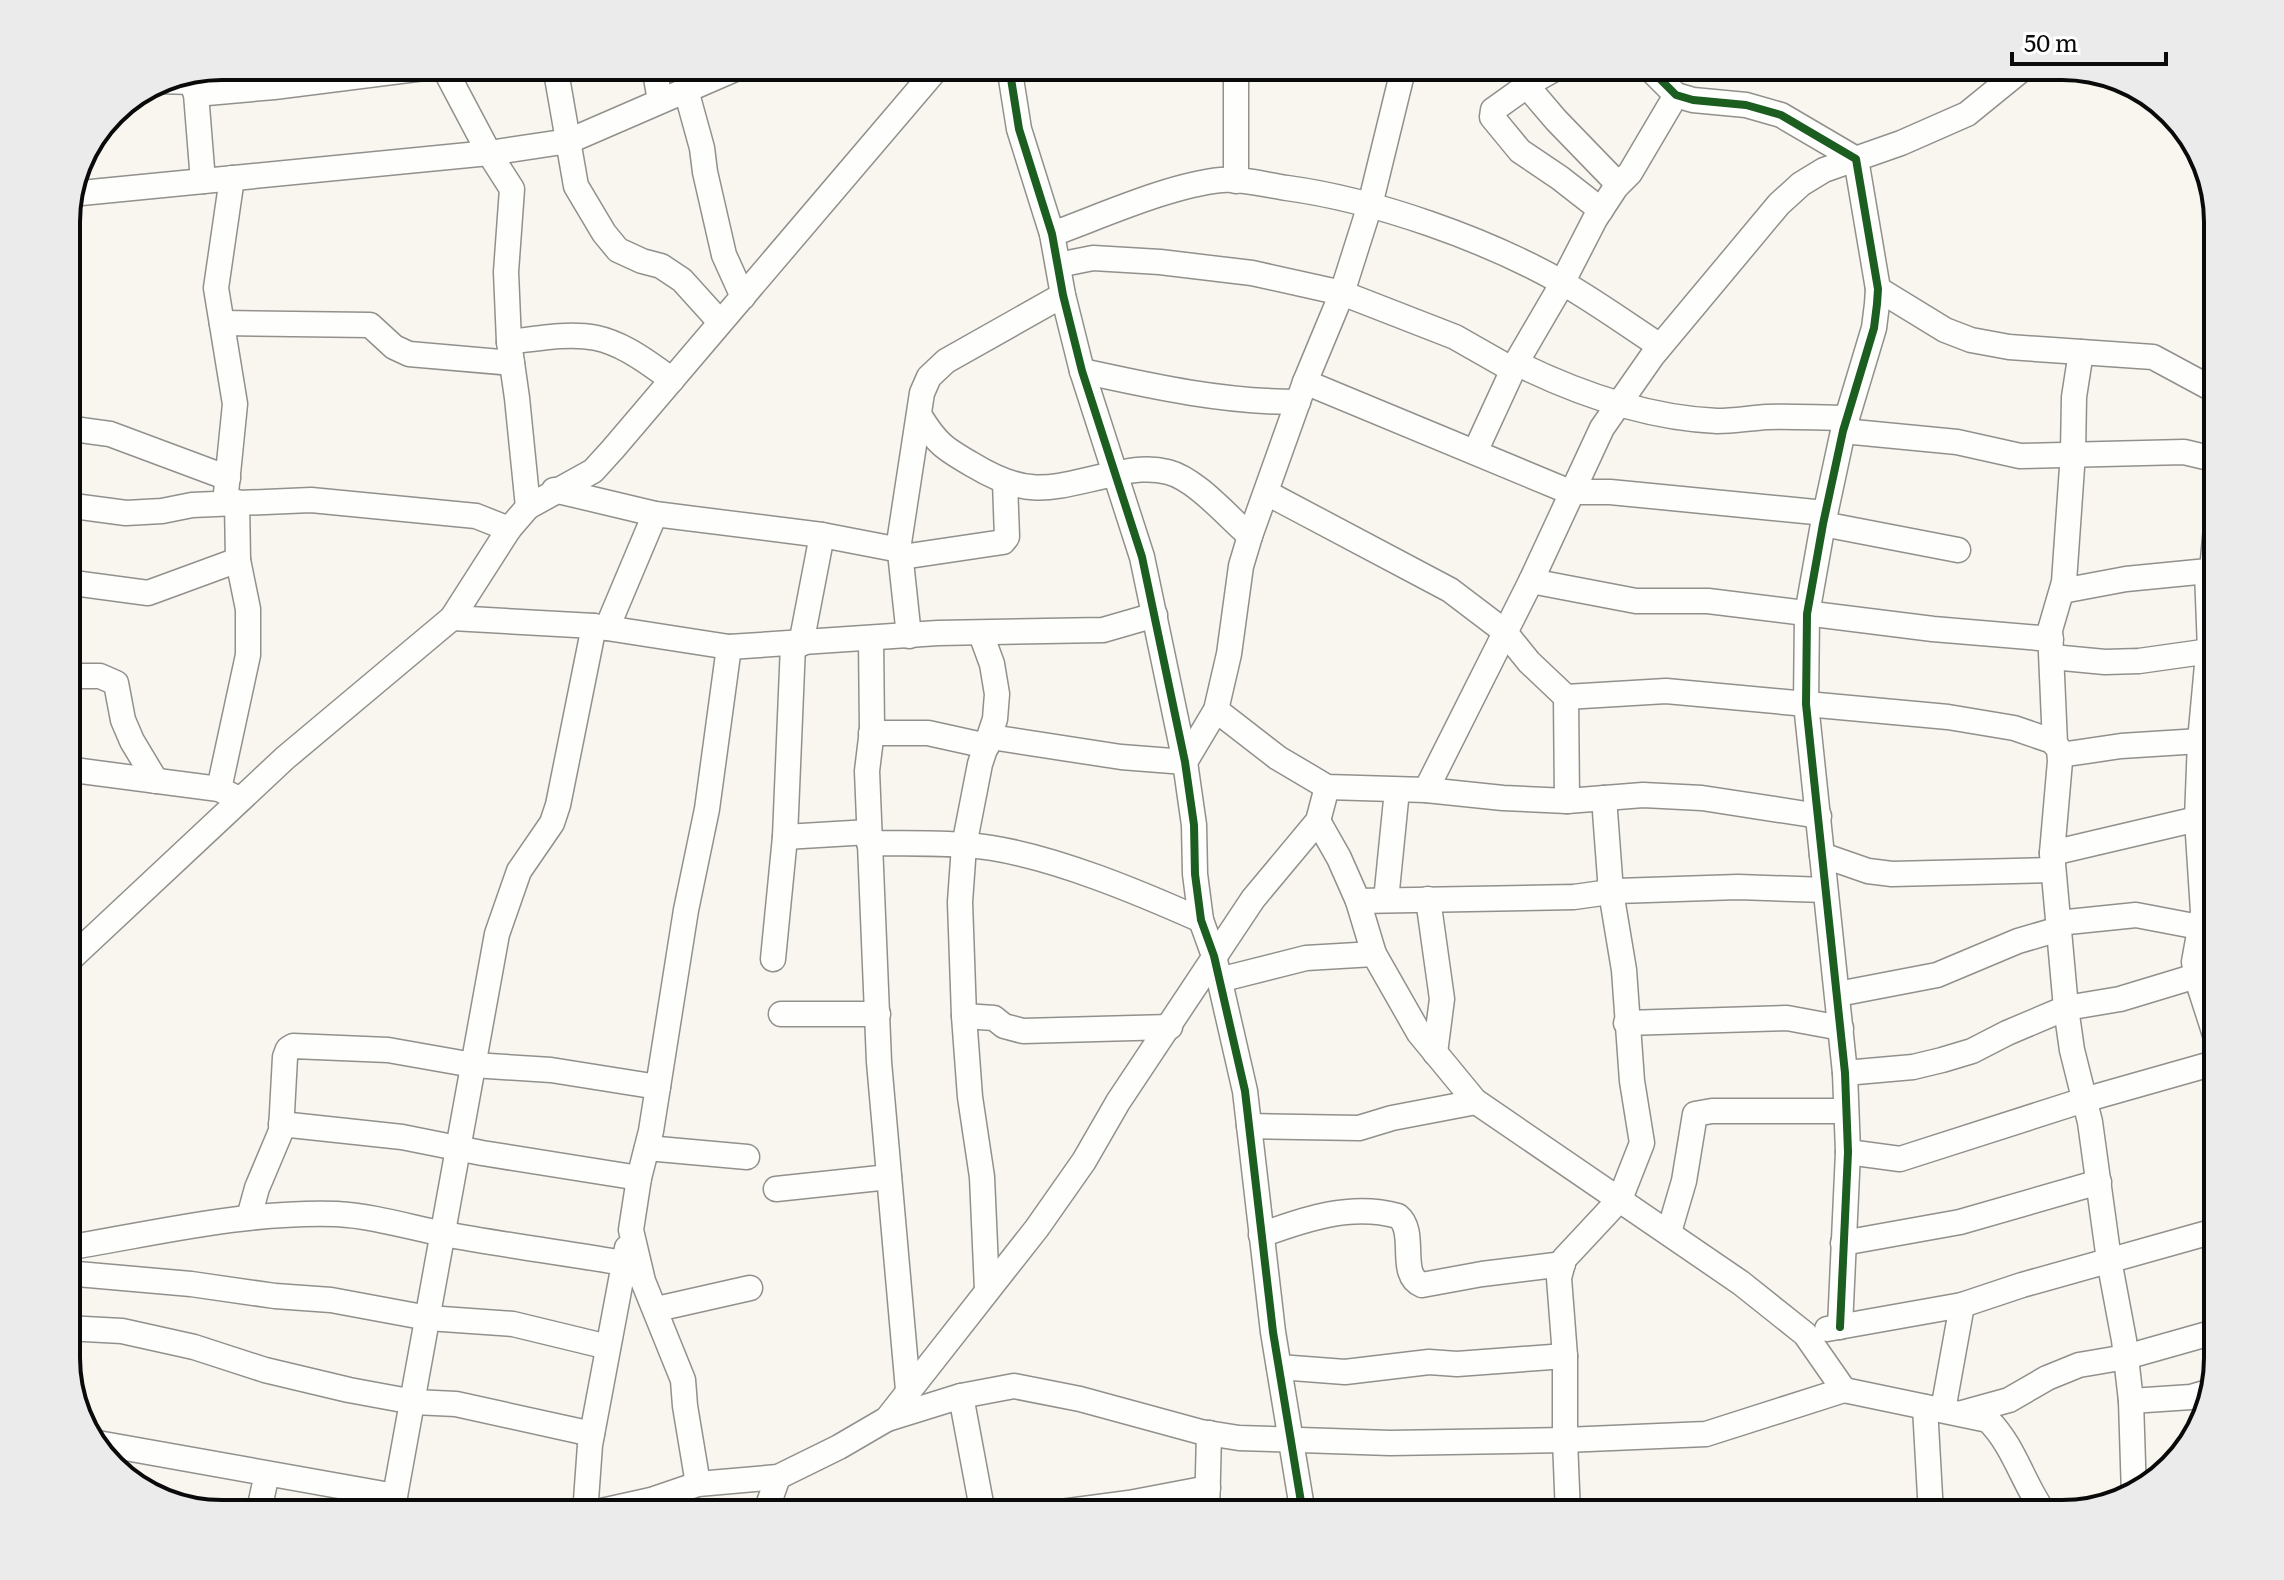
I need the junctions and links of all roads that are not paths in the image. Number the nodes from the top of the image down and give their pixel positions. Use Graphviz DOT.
graph roads {
  1 [pos="330,80"];
  2 [pos="449,80"];
  3 [pos="558,80"];
  4 [pos="656,80"];
  5 [pos="709,80"];
  6 [pos="927,80"];
  7 [pos="1011,80"];
  8 [pos="1236,80"];
  9 [pos="1401,80"];
  10 [pos="1537,80"];
  11 [pos="1661,80"];
  12 [pos="2003,80"];
  13 [pos="192,83"];
  14 [pos="194,83"];
  15 [pos="1527,86"];
  16 [pos="686,90"];
  17 [pos="1676,95"];
  18 [pos="660,101"];
  19 [pos="569,141"];
  20 [pos="489,153"];
  21 [pos="1856,159"];
  22 [pos="232,178"];
  23 [pos="203,181"];
  24 [pos="1236,181"];
  25 [pos="1618,184"];
  26 [pos="83,193"];
  27 [pos="1370,205"];
  28 [pos="1601,210"];
  29 [pos="1052,234"];
  30 [pos="1058,265"];
  31 [pos="1562,283"];
  32 [pos="1878,289"];
  33 [pos="1342,293"];
  34 [pos="1063,295"];
  35 [pos="743,297"];
  36 [pos="720,322"];
  37 [pos="222,323"];
  38 [pos="1660,346"];
  39 [pos="510,352"];
  40 [pos="2081,352"];
  41 [pos="1515,366"];
  42 [pos="1082,371"];
  43 [pos="672,380"];
  44 [pos="2204,384"];
  45 [pos="1302,392"];
  46 [pos="1619,403"];
  47 [pos="920,416"];
  48 [pos="1845,424"];
  49 [pos="80,430"];
  50 [pos="1475,452"];
  51 [pos="2073,453"];
  52 [pos="2204,457"];
  53 [pos="1116,474"];
  54 [pos="228,478"];
  55 [pos="1005,482"];
  56 [pos="554,490"];
  57 [pos="1570,492"];
  58 [pos="1267,493"];
  59 [pos="231,503"];
  60 [pos="80,507"];
  61 [pos="528,507"];
  62 [pos="655,514"];
  63 [pos="1824,518"];
  64 [pos="509,529"];
  65 [pos="822,535"];
  66 [pos="1250,536"];
  67 [pos="1958,550"];
  68 [pos="901,554"];
  69 [pos="238,560"];
  70 [pos="2204,572"];
  71 [pos="1531,581"];
  72 [pos="80,584"];
  73 [pos="2062,591"];
  74 [pos="1807,614"];
  75 [pos="1155,615"];
  76 [pos="452,618"];
  77 [pos="600,627"];
  78 [pos="1504,631"];
  79 [pos="981,634"];
  80 [pos="909,636"];
  81 [pos="871,639"];
  82 [pos="797,644"];
  83 [pos="729,647"];
  84 [pos="2052,648"];
  85 [pos="2204,652"];
  86 [pos="80,676"];
  87 [pos="1566,697"];
  88 [pos="1806,704"];
  89 [pos="1216,710"];
  90 [pos="871,733"];
  91 [pos="2204,736"];
  92 [pos="989,742"];
  93 [pos="2057,750"];
  94 [pos="1185,762"];
  95 [pos="80,771"];
  96 [pos="156,781"];
  97 [pos="1327,787"];
  98 [pos="1397,790"];
  99 [pos="1426,790"];
  100 [pos="230,795"];
  101 [pos="1604,798"];
  102 [pos="1567,801"];
  103 [pos="1819,816"];
  104 [pos="1318,821"];
  105 [pos="2204,823"];
  106 [pos="785,837"];
  107 [pos="869,838"];
  108 [pos="964,846"];
  109 [pos="1822,855"];
  110 [pos="2053,862"];
  111 [pos="1825,890"];
  112 [pos="1611,892"];
  113 [pos="1428,899"];
  114 [pos="1386,900"];
  115 [pos="1358,901"];
  116 [pos="1201,920"];
  117 [pos="2204,923"];
  118 [pos="2058,926"];
  119 [pos="2204,934"];
  120 [pos="2204,937"];
  121 [pos="80,949"];
  122 [pos="1374,954"];
  123 [pos="1214,956"];
  124 [pos="773,959"];
  125 [pos="2196,976"];
  126 [pos="1219,980"];
  127 [pos="1838,994"];
  128 [pos="2204,1001"];
  129 [pos="2066,1008"];
  130 [pos="781,1014"];
  131 [pos="878,1014"];
  132 [pos="964,1016"];
  133 [pos="1626,1023"];
  134 [pos="1170,1027"];
  135 [pos="1841,1028"];
  136 [pos="1435,1053"];
  137 [pos="473,1065"];
  138 [pos="2204,1066"];
  139 [pos="1845,1073"];
  140 [pos="658,1087"];
  141 [pos="2084,1100"];
  142 [pos="1476,1102"];
  143 [pos="1846,1111"];
  144 [pos="281,1124"];
  145 [pos="1249,1126"];
  146 [pos="457,1148"];
  147 [pos="647,1148"];
  148 [pos="1848,1152"];
  149 [pos="747,1157"];
  150 [pos="889,1177"];
  151 [pos="639,1178"];
  152 [pos="2099,1182"];
  153 [pos="776,1189"];
  154 [pos="1620,1199"];
  155 [pos="249,1217"];
  156 [pos="631,1230"];
  157 [pos="1669,1232"];
  158 [pos="443,1233"];
  159 [pos="2204,1234"];
  160 [pos="1261,1235"];
  161 [pos="1843,1243"];
  162 [pos="80,1245"];
  163 [pos="2109,1260"];
  164 [pos="624,1263"];
  165 [pos="1563,1264"];
  166 [pos="80,1274"];
  167 [pos="750,1288"];
  168 [pos="987,1290"];
  169 [pos="1962,1305"];
  170 [pos="657,1309"];
  171 [pos="428,1318"];
  172 [pos="1840,1327"];
  173 [pos="80,1328"];
  174 [pos="1805,1334"];
  175 [pos="2204,1335"];
  176 [pos="608,1347"];
  177 [pos="1565,1356"];
  178 [pos="2126,1357"];
  179 [pos="1279,1367"];
  180 [pos="908,1390"];
  181 [pos="1844,1390"];
  182 [pos="2199,1395"];
  183 [pos="961,1396"];
  184 [pos="2131,1401"];
  185 [pos="414,1402"];
  186 [pos="1943,1410"];
  187 [pos="887,1419"];
  188 [pos="1209,1433"];
  189 [pos="592,1434"];
  190 [pos="1565,1440"];
  191 [pos="1293,1441"];
  192 [pos="113,1450"];
  193 [pos="267,1474"];
  194 [pos="778,1477"];
  195 [pos="2134,1481"];
  196 [pos="698,1484"];
  197 [pos="1208,1488"];
  198 [pos="261,1500"];
  199 [pos="374,1500"];
  200 [pos="396,1500"];
  201 [pos="588,1500"];
  202 [pos="651,1500"];
  203 [pos="770,1500"];
  204 [pos="980,1500"];
  205 [pos="1145,1500"];
  206 [pos="1208,1500"];
  207 [pos="1301,1500"];
  208 [pos="1567,1500"];
  209 [pos="1933,1500"];
  210 [pos="2035,1500"];
  1 -- 14 [label="street"];
  2 -- 20 [label="street"];
  3 -- 19 [label="street"];
  4 -- 18 [label="street"];
  5 -- 16 [label="street"];
  6 -- 35 [label="street"];
  7 -- 29 [label="street"];
  8 -- 24 [label="street"];
  9 -- 27 [label="street"];
  10 -- 15 [label="street"];
  11 -- 17 [label="street"];
  12 -- 21 [label="street"];
  13 -- 23 [label="street"];
  15 -- 25 [label="street"];
  15 -- 28 [label="street"];
  16 -- 18 [label="street"];
  16 -- 35 [label="street"];
  17 -- 21 [label="street"];
  17 -- 25 [label="street"];
  18 -- 19 [label="street"];
  19 -- 20 [label="street"];
  19 -- 36 [label="street"];
  20 -- 22 [label="street"];
  20 -- 39 [label="street"];
  21 -- 32 [label="street"];
  21 -- 38 [label="street"];
  22 -- 23 [label="street"];
  22 -- 37 [label="street"];
  23 -- 26 [label="street"];
  24 -- 27 [label="street"];
  24 -- 29 [label="street"];
  25 -- 28 [label="street"];
  27 -- 31 [label="street"];
  27 -- 33 [label="street"];
  28 -- 31 [label="street"];
  29 -- 30 [label="street"];
  30 -- 33 [label="street"];
  30 -- 34 [label="street"];
  31 -- 38 [label="street"];
  31 -- 41 [label="street"];
  32 -- 40 [label="street"];
  32 -- 48 [label="street"];
  33 -- 41 [label="street"];
  33 -- 45 [label="street"];
  34 -- 42 [label="street"];
  34 -- 47 [label="street"];
  35 -- 36 [label="street"];
  36 -- 43 [label="street"];
  37 -- 39 [label="street"];
  37 -- 54 [label="street"];
  38 -- 46 [label="street"];
  39 -- 43 [label="street"];
  39 -- 61 [label="street"];
  40 -- 44 [label="street"];
  40 -- 51 [label="street"];
  41 -- 46 [label="street"];
  41 -- 50 [label="street"];
  42 -- 45 [label="street"];
  42 -- 53 [label="street"];
  43 -- 56 [label="street"];
  45 -- 50 [label="street"];
  45 -- 58 [label="street"];
  46 -- 48 [label="street"];
  46 -- 57 [label="street"];
  47 -- 55 [label="street"];
  47 -- 68 [label="street"];
  48 -- 51 [label="street"];
  48 -- 63 [label="street"];
  49 -- 54 [label="street"];
  50 -- 57 [label="street"];
  51 -- 52 [label="street"];
  51 -- 73 [label="street"];
  53 -- 55 [label="street"];
  53 -- 66 [label="street"];
  53 -- 75 [label="street"];
  54 -- 59 [label="street"];
  55 -- 68 [label="street"];
  56 -- 61 [label="street"];
  56 -- 62 [label="street"];
  57 -- 63 [label="street"];
  57 -- 71 [label="street"];
  58 -- 66 [label="street"];
  58 -- 78 [label="street"];
  59 -- 60 [label="street"];
  59 -- 64 [label="street"];
  59 -- 69 [label="street"];
  61 -- 64 [label="street"];
  62 -- 65 [label="street"];
  62 -- 77 [label="street"];
  63 -- 67 [label="street"];
  63 -- 74 [label="street"];
  64 -- 76 [label="street"];
  65 -- 68 [label="street"];
  65 -- 82 [label="street"];
  66 -- 89 [label="street"];
  68 -- 80 [label="street"];
  69 -- 72 [label="street"];
  69 -- 100 [label="street"];
  70 -- 73 [label="street"];
  71 -- 74 [label="street"];
  71 -- 78 [label="street"];
  73 -- 84 [label="street"];
  74 -- 84 [label="street"];
  74 -- 88 [label="street"];
  75 -- 79 [label="street"];
  75 -- 94 [label="street"];
  76 -- 77 [label="street"];
  76 -- 100 [label="street"];
  77 -- 83 [label="street"];
  77 -- 137 [label="street"];
  78 -- 87 [label="street"];
  78 -- 99 [label="street"];
  79 -- 80 [label="street"];
  79 -- 92 [label="street"];
  80 -- 81 [label="street"];
  81 -- 82 [label="street"];
  81 -- 90 [label="street"];
  82 -- 83 [label="street"];
  82 -- 106 [label="street"];
  83 -- 140 [label="street"];
  84 -- 85 [label="street"];
  84 -- 93 [label="street"];
  86 -- 96 [label="street"];
  87 -- 88 [label="street"];
  87 -- 102 [label="street"];
  88 -- 93 [label="street"];
  88 -- 103 [label="street"];
  89 -- 94 [label="street"];
  89 -- 97 [label="street"];
  90 -- 92 [label="street"];
  90 -- 107 [label="street"];
  91 -- 93 [label="street"];
  92 -- 94 [label="street"];
  92 -- 108 [label="street"];
  93 -- 110 [label="street"];
  94 -- 116 [label="street"];
  95 -- 96 [label="street"];
  96 -- 100 [label="street"];
  97 -- 98 [label="street"];
  97 -- 104 [label="street"];
  98 -- 99 [label="street"];
  98 -- 114 [label="street"];
  99 -- 102 [label="street"];
  100 -- 121 [label="street"];
  101 -- 102 [label="street"];
  101 -- 103 [label="street"];
  101 -- 112 [label="street"];
  103 -- 109 [label="street"];
  104 -- 115 [label="street"];
  104 -- 123 [label="street"];
  105 -- 110 [label="street"];
  105 -- 117 [label="street"];
  106 -- 107 [label="street"];
  106 -- 124 [label="street"];
  107 -- 108 [label="street"];
  107 -- 131 [label="street"];
  108 -- 116 [label="street"];
  108 -- 132 [label="street"];
  109 -- 110 [label="street"];
  109 -- 111 [label="street"];
  110 -- 118 [label="street"];
  111 -- 112 [label="street"];
  111 -- 127 [label="street"];
  112 -- 113 [label="street"];
  112 -- 133 [label="street"];
  113 -- 114 [label="street"];
  113 -- 136 [label="street"];
  114 -- 115 [label="street"];
  115 -- 122 [label="street"];
  116 -- 123 [label="street"];
  118 -- 119 [label="street"];
  118 -- 127 [label="street"];
  118 -- 129 [label="street"];
  120 -- 125 [label="street"];
  122 -- 126 [label="street"];
  122 -- 136 [label="street"];
  123 -- 126 [label="street"];
  123 -- 134 [label="street"];
  125 -- 128 [label="street"];
  125 -- 129 [label="street"];
  126 -- 145 [label="street"];
  127 -- 135 [label="street"];
  129 -- 139 [label="street"];
  129 -- 141 [label="street"];
  130 -- 131 [label="street"];
  131 -- 150 [label="street"];
  132 -- 134 [label="street"];
  132 -- 168 [label="street"];
  133 -- 135 [label="street"];
  133 -- 154 [label="street"];
  134 -- 168 [label="street"];
  135 -- 139 [label="street"];
  136 -- 142 [label="street"];
  137 -- 140 [label="street"];
  137 -- 144 [label="street"];
  137 -- 146 [label="street"];
  138 -- 141 [label="street"];
  139 -- 143 [label="street"];
  140 -- 147 [label="street"];
  141 -- 148 [label="street"];
  141 -- 152 [label="street"];
  142 -- 145 [label="street"];
  142 -- 154 [label="street"];
  143 -- 148 [label="street"];
  143 -- 157 [label="street"];
  144 -- 146 [label="street"];
  144 -- 155 [label="street"];
  145 -- 160 [label="street"];
  146 -- 151 [label="street"];
  146 -- 158 [label="street"];
  147 -- 149 [label="street"];
  147 -- 151 [label="street"];
  148 -- 161 [label="street"];
  150 -- 153 [label="street"];
  150 -- 180 [label="street"];
  151 -- 156 [label="street"];
  152 -- 161 [label="street"];
  152 -- 163 [label="street"];
  154 -- 157 [label="street"];
  154 -- 165 [label="street"];
  155 -- 158 [label="street"];
  155 -- 162 [label="street"];
  156 -- 164 [label="street"];
  156 -- 170 [label="street"];
  157 -- 174 [label="street"];
  158 -- 164 [label="street"];
  158 -- 171 [label="street"];
  159 -- 163 [label="street"];
  160 -- 165 [label="street"];
  160 -- 179 [label="street"];
  161 -- 172 [label="street"];
  163 -- 169 [label="street"];
  163 -- 178 [label="street"];
  164 -- 176 [label="street"];
  165 -- 177 [label="street"];
  166 -- 171 [label="street"];
  167 -- 170 [label="street"];
  168 -- 180 [label="street"];
  169 -- 172 [label="street"];
  169 -- 186 [label="street"];
  170 -- 196 [label="street"];
  171 -- 176 [label="street"];
  171 -- 185 [label="street"];
  172 -- 174 [label="street"];
  173 -- 185 [label="street"];
  174 -- 181 [label="street"];
  175 -- 178 [label="street"];
  176 -- 189 [label="street"];
  177 -- 179 [label="street"];
  177 -- 190 [label="street"];
  178 -- 184 [label="street"];
  178 -- 186 [label="street"];
  179 -- 191 [label="street"];
  180 -- 187 [label="street"];
  181 -- 186 [label="street"];
  181 -- 190 [label="street"];
  182 -- 184 [label="street"];
  183 -- 187 [label="street"];
  183 -- 188 [label="street"];
  183 -- 204 [label="street"];
  184 -- 195 [label="street"];
  185 -- 189 [label="street"];
  185 -- 200 [label="street"];
  186 -- 209 [label="street"];
  186 -- 210 [label="street"];
  187 -- 194 [label="street"];
  188 -- 191 [label="street"];
  188 -- 197 [label="street"];
  189 -- 201 [label="street"];
  190 -- 191 [label="street"];
  190 -- 208 [label="street"];
  191 -- 207 [label="street"];
  192 -- 193 [label="street"];
  193 -- 198 [label="street"];
  193 -- 199 [label="street"];
  194 -- 196 [label="street"];
  194 -- 203 [label="street"];
  196 -- 202 [label="street"];
  197 -- 205 [label="street"];
  197 -- 206 [label="street"];
}
